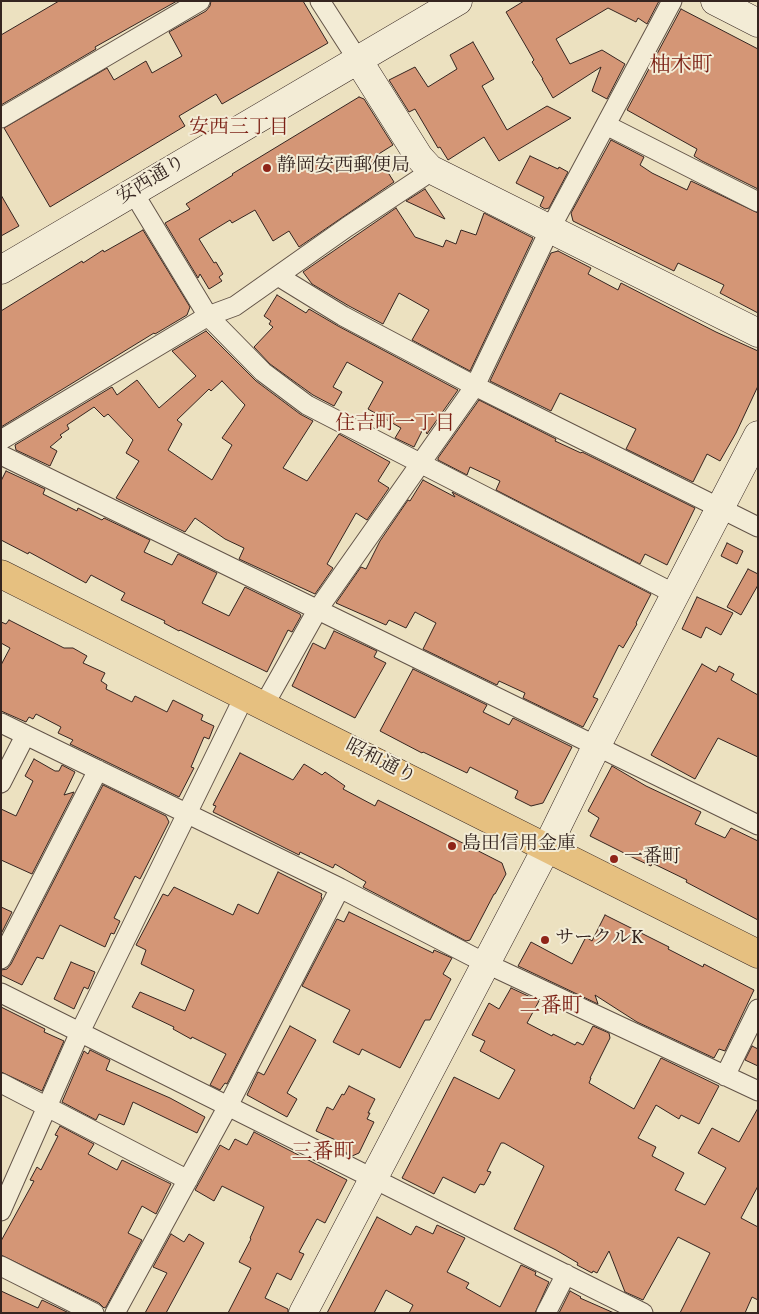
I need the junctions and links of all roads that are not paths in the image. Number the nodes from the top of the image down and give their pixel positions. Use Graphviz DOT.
graph roads {
  1 [pos="200,1"];
  2 [pos="320,1"];
  3 [pos="458,1"];
  4 [pos="672,1"];
  5 [pos="715,1"];
  6 [pos="758,23"];
  7 [pos="358,60"];
  8 [pos="1,118"];
  9 [pos="606,125"];
  10 [pos="433,170"];
  11 [pos="133,192"];
  12 [pos="758,202"];
  13 [pos="550,229"];
  14 [pos="1,270"];
  15 [pos="278,276"];
  16 [pos="208,316"];
  17 [pos="758,333"];
  18 [pos="475,386"];
  19 [pos="758,436"];
  20 [pos="1,440"];
  21 [pos="1,455"];
  22 [pos="419,464"];
  23 [pos="719,507"];
  24 [pos="758,527"];
  25 [pos="1,574"];
  26 [pos="675,594"];
  27 [pos="318,609"];
  28 [pos="254,700"];
  29 [pos="1,723"];
  30 [pos="25,736"];
  31 [pos="596,747"];
  32 [pos="98,770"];
  33 [pos="1,783"];
  34 [pos="187,813"];
  35 [pos="758,825"];
  36 [pos="546,847"];
  37 [pos="340,888"];
  38 [pos="758,954"];
  39 [pos="1,959"];
  40 [pos="485,963"];
  41 [pos="1,994"];
  42 [pos="758,1008"];
  43 [pos="80,1032"];
  44 [pos="725,1076"];
  45 [pos="1,1083"];
  46 [pos="758,1091"];
  47 [pos="228,1106"];
  48 [pos="48,1107"];
  49 [pos="373,1178"];
  50 [pos="188,1180"];
  51 [pos="1,1211"];
  52 [pos="1,1266"];
  53 [pos="566,1274"];
  54 [pos="94,1313"];
  55 [pos="115,1313"];
  56 [pos="303,1313"];
  57 [pos="546,1313"];
  58 [pos="643,1313"];
  1 -- 8 [label="street"];
  2 -- 7 [label="street"];
  3 -- 7 [label="street, 安西通り"];
  4 -- 9 [label="street"];
  5 -- 6 [label="street"];
  7 -- 10 [label="street"];
  7 -- 11 [label="street, 安西通り"];
  9 -- 12 [label="street"];
  9 -- 13 [label="street"];
  10 -- 13 [label="street"];
  10 -- 15 [label="street"];
  11 -- 14 [label="street, 安西通り"];
  11 -- 16 [label="street"];
  13 -- 17 [label="street"];
  13 -- 18 [label="street"];
  15 -- 16 [label="street"];
  15 -- 18 [label="street"];
  16 -- 20 [label="street"];
  16 -- 22 [label="street"];
  18 -- 22 [label="street"];
  18 -- 23 [label="street"];
  19 -- 23 [label="street"];
  21 -- 27 [label="street"];
  22 -- 26 [label="street"];
  22 -- 27 [label="street"];
  23 -- 24 [label="street"];
  23 -- 26 [label="street"];
  25 -- 28 [label="highway, 昭和通り"];
  26 -- 31 [label="street"];
  27 -- 28 [label="street"];
  27 -- 31 [label="street"];
  28 -- 34 [label="street"];
  28 -- 36 [label="highway, 昭和通り"];
  29 -- 30 [label="street"];
  30 -- 32 [label="street"];
  30 -- 33 [label="street"];
  31 -- 35 [label="street"];
  31 -- 36 [label="street"];
  32 -- 34 [label="street"];
  32 -- 39 [label="street"];
  34 -- 37 [label="street"];
  34 -- 43 [label="street"];
  36 -- 38 [label="highway, 昭和通り"];
  36 -- 40 [label="street"];
  37 -- 40 [label="street"];
  37 -- 47 [label="street"];
  40 -- 44 [label="street"];
  40 -- 49 [label="street"];
  41 -- 43 [label="street"];
  42 -- 44 [label="street"];
  43 -- 47 [label="street"];
  43 -- 48 [label="street"];
  44 -- 46 [label="street"];
  45 -- 48 [label="street"];
  47 -- 49 [label="street"];
  47 -- 50 [label="street"];
  48 -- 50 [label="street"];
  48 -- 51 [label="street"];
  49 -- 53 [label="street"];
  49 -- 56 [label="street"];
  50 -- 55 [label="street"];
  52 -- 54 [label="street"];
  53 -- 57 [label="street"];
  53 -- 58 [label="street"];
}
